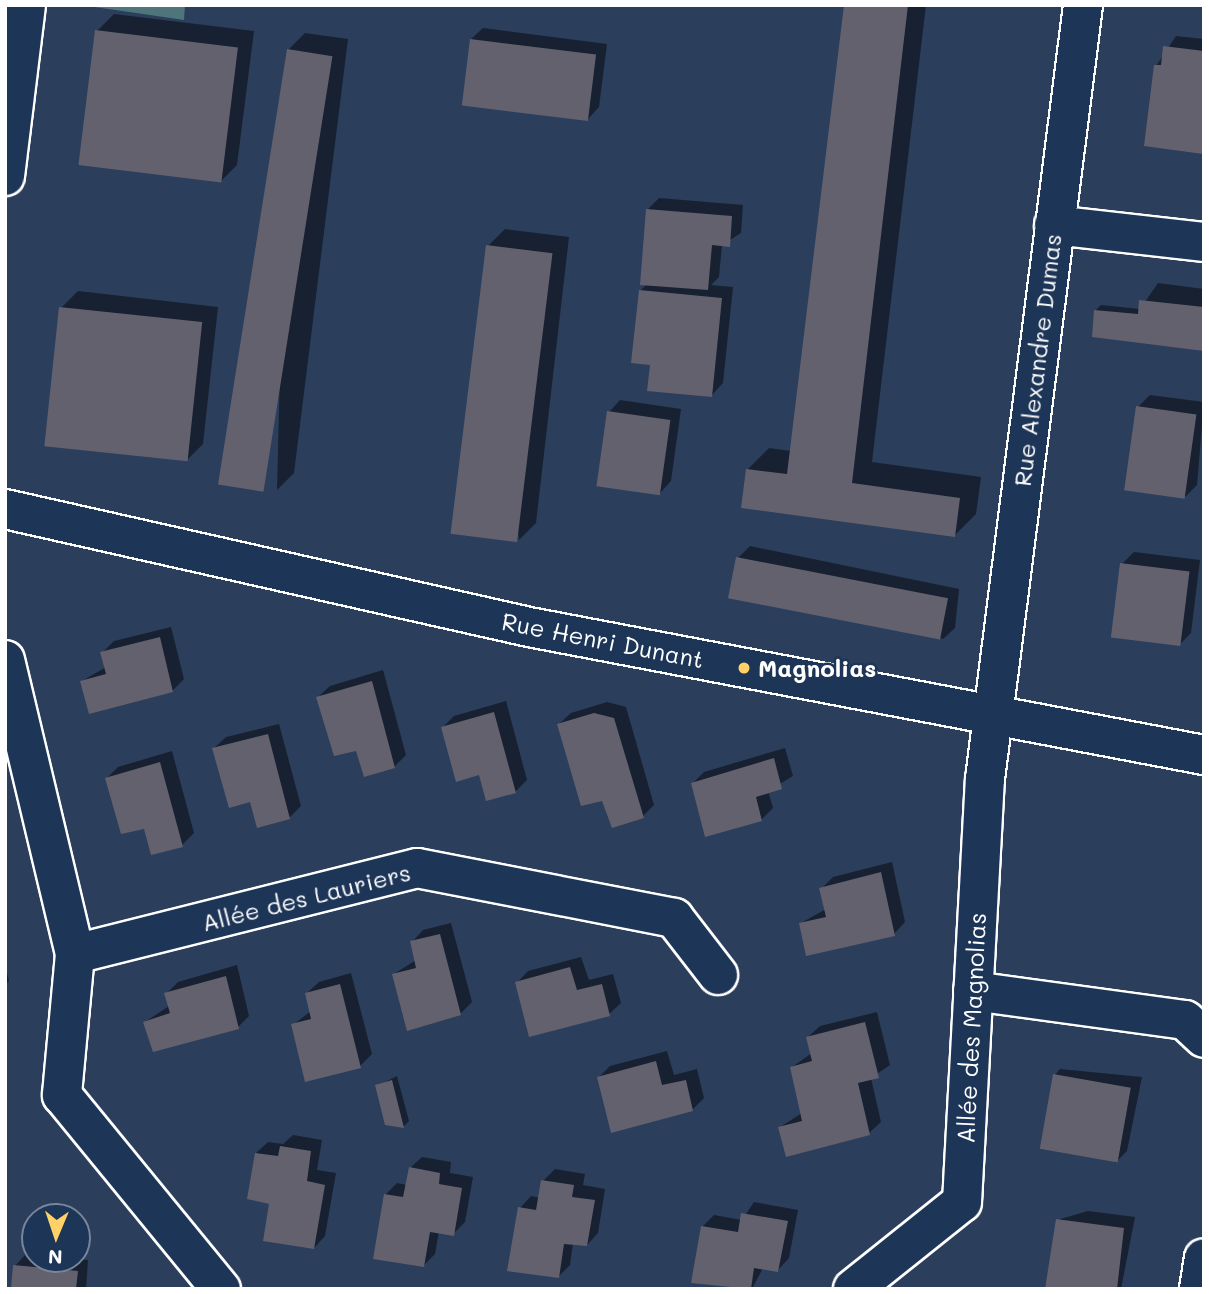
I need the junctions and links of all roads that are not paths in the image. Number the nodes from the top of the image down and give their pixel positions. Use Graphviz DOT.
graph roads {
  1 [pos="26,5"];
  2 [pos="1083,5"];
  3 [pos="5,176"];
  4 [pos="1054,225"];
  5 [pos="1204,242"];
  6 [pos="5,509"];
  7 [pos="5,660"];
  8 [pos="993,715"];
  9 [pos="1204,755"];
  10 [pos="75,954"];
  11 [pos="718,975"];
  12 [pos="974,991"];
  13 [pos="1204,1038"];
  14 [pos="221,1289"];
  15 [pos="853,1289"];
  1 -- 3 [label="street"];
  2 -- 4 [label="street, Rue Alexandre Dumas"];
  4 -- 5 [label="street"];
  4 -- 8 [label="street, Rue Alexandre Dumas"];
  6 -- 8 [label="street, Rue Henri Dunant"];
  7 -- 10 [label="street"];
  8 -- 9 [label="street, Rue Henri Dunant"];
  8 -- 12 [label="street, Allée des Magnolias"];
  10 -- 11 [label="street, Allée des Lauriers"];
  10 -- 14 [label="street"];
  12 -- 13 [label="street"];
  12 -- 15 [label="street, Allée des Magnolias"];
}
